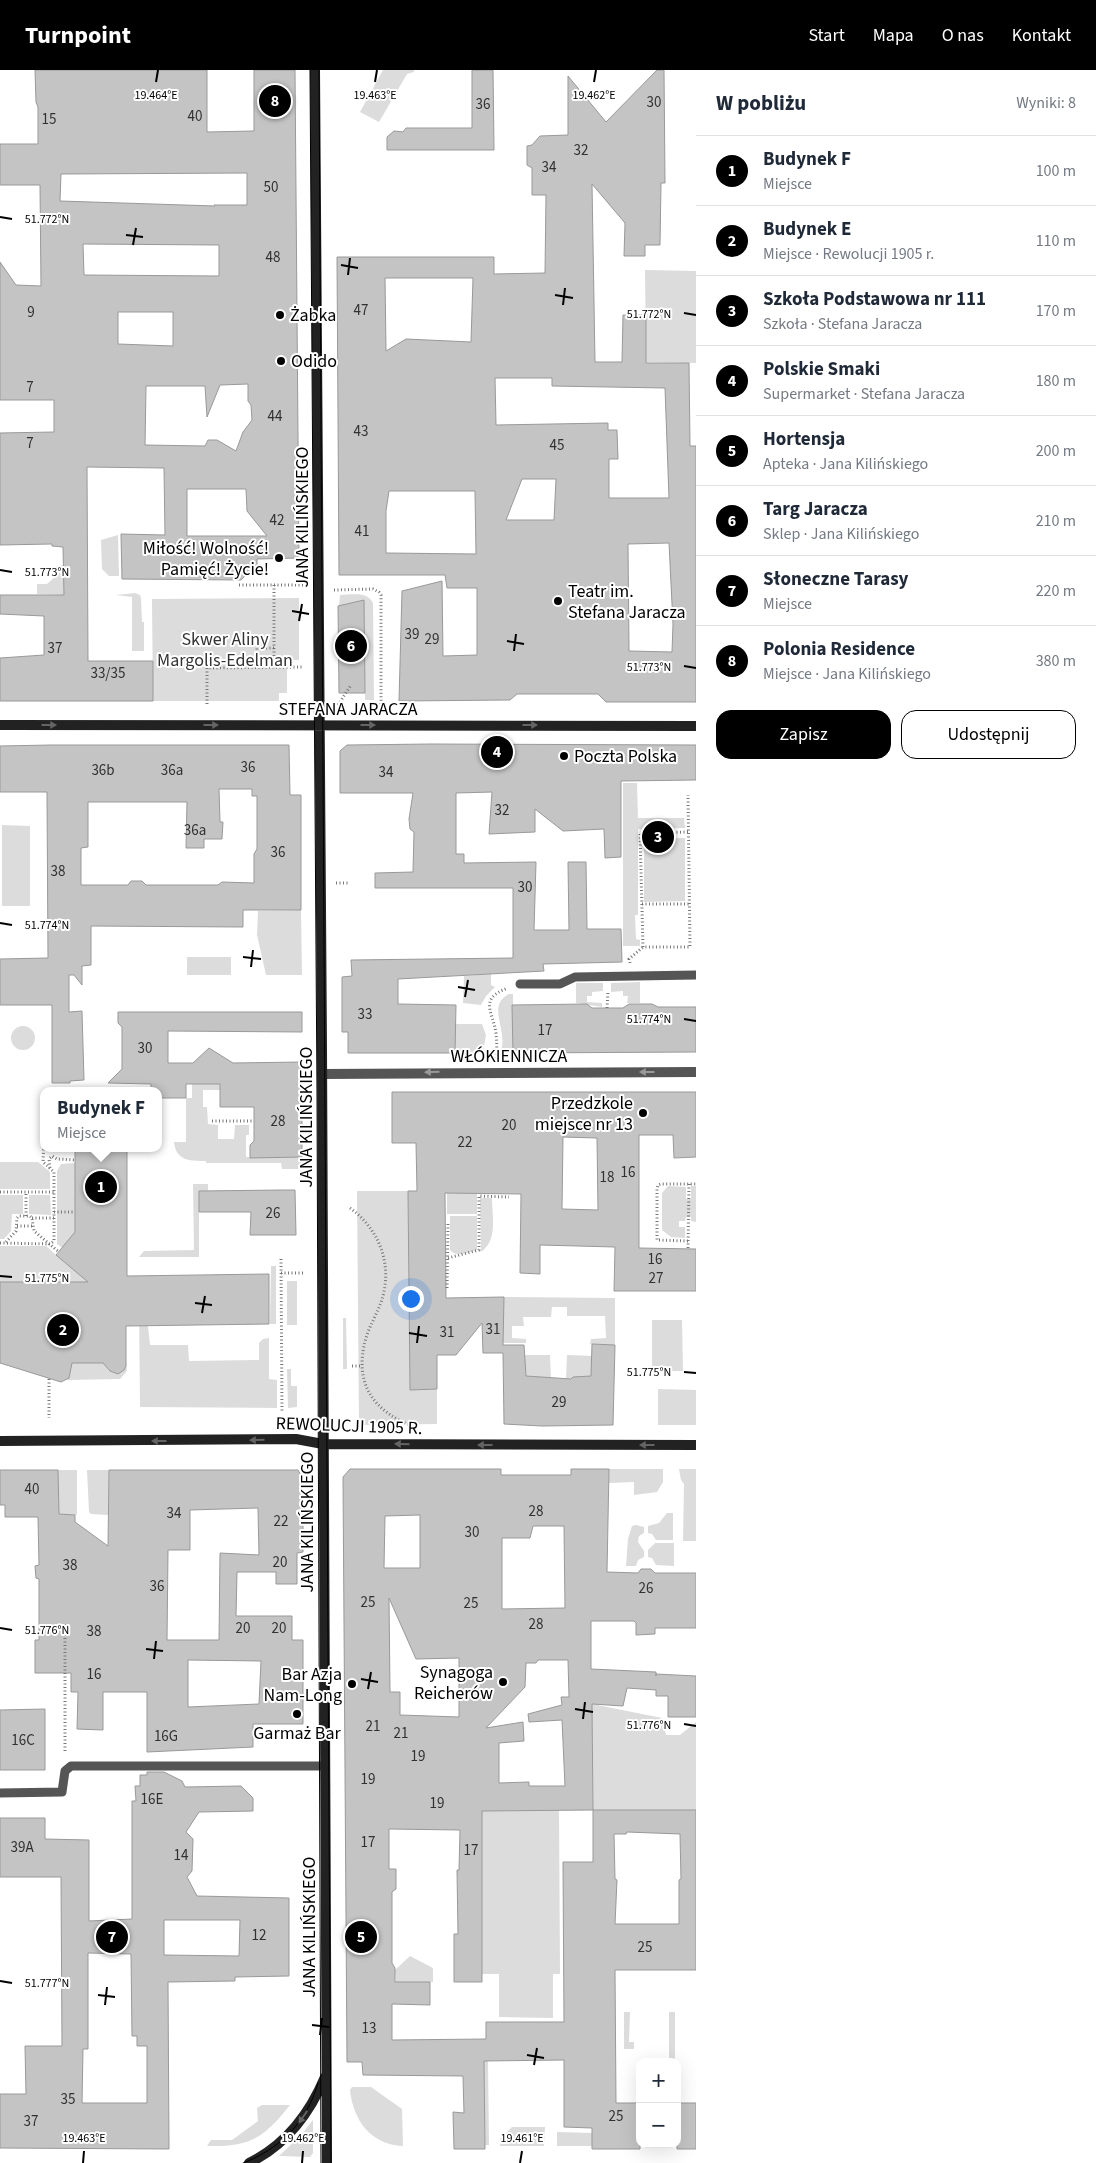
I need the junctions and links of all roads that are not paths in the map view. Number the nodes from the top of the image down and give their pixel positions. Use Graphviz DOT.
graph roads {
  1 [pos="314,70"];
  2 [pos="0,725"];
  3 [pos="319,725"];
  4 [pos="696,726"];
  5 [pos="696,975"];
  6 [pos="520,984"];
  7 [pos="696,1072"];
  8 [pos="322,1074"];
  9 [pos="0,1441"];
  10 [pos="323,1444"];
  11 [pos="696,1445"];
  12 [pos="324,1766"];
  13 [pos="0,1793"];
  14 [pos="326,2074"];
  15 [pos="249,2163"];
  16 [pos="326,2163"];
  1 -- 3 [label="street, JANA KILIŃSKIEGO"];
  2 -- 3 [label="street, STEFANA JARACZA, one-way"];
  3 -- 4 [label="street, STEFANA JARACZA, one-way"];
  3 -- 8 [label="street, JANA KILIŃSKIEGO"];
  5 -- 6 [label="lane"];
  7 -- 8 [label="street, WŁÓKIENNICZA, one-way"];
  8 -- 10 [label="street, JANA KILIŃSKIEGO"];
  10 -- 9 [label="street, REWOLUCJI 1905 R., one-way"];
  11 -- 10 [label="street, REWOLUCJI 1905 R., one-way"];
  10 -- 12 [label="street, JANA KILIŃSKIEGO"];
  12 -- 13 [label="lane"];
  12 -- 14 [label="street, JANA KILIŃSKIEGO"];
  14 -- 15 [label="street, one-way"];
  14 -- 16 [label="street, JANA KILIŃSKIEGO"];
}
